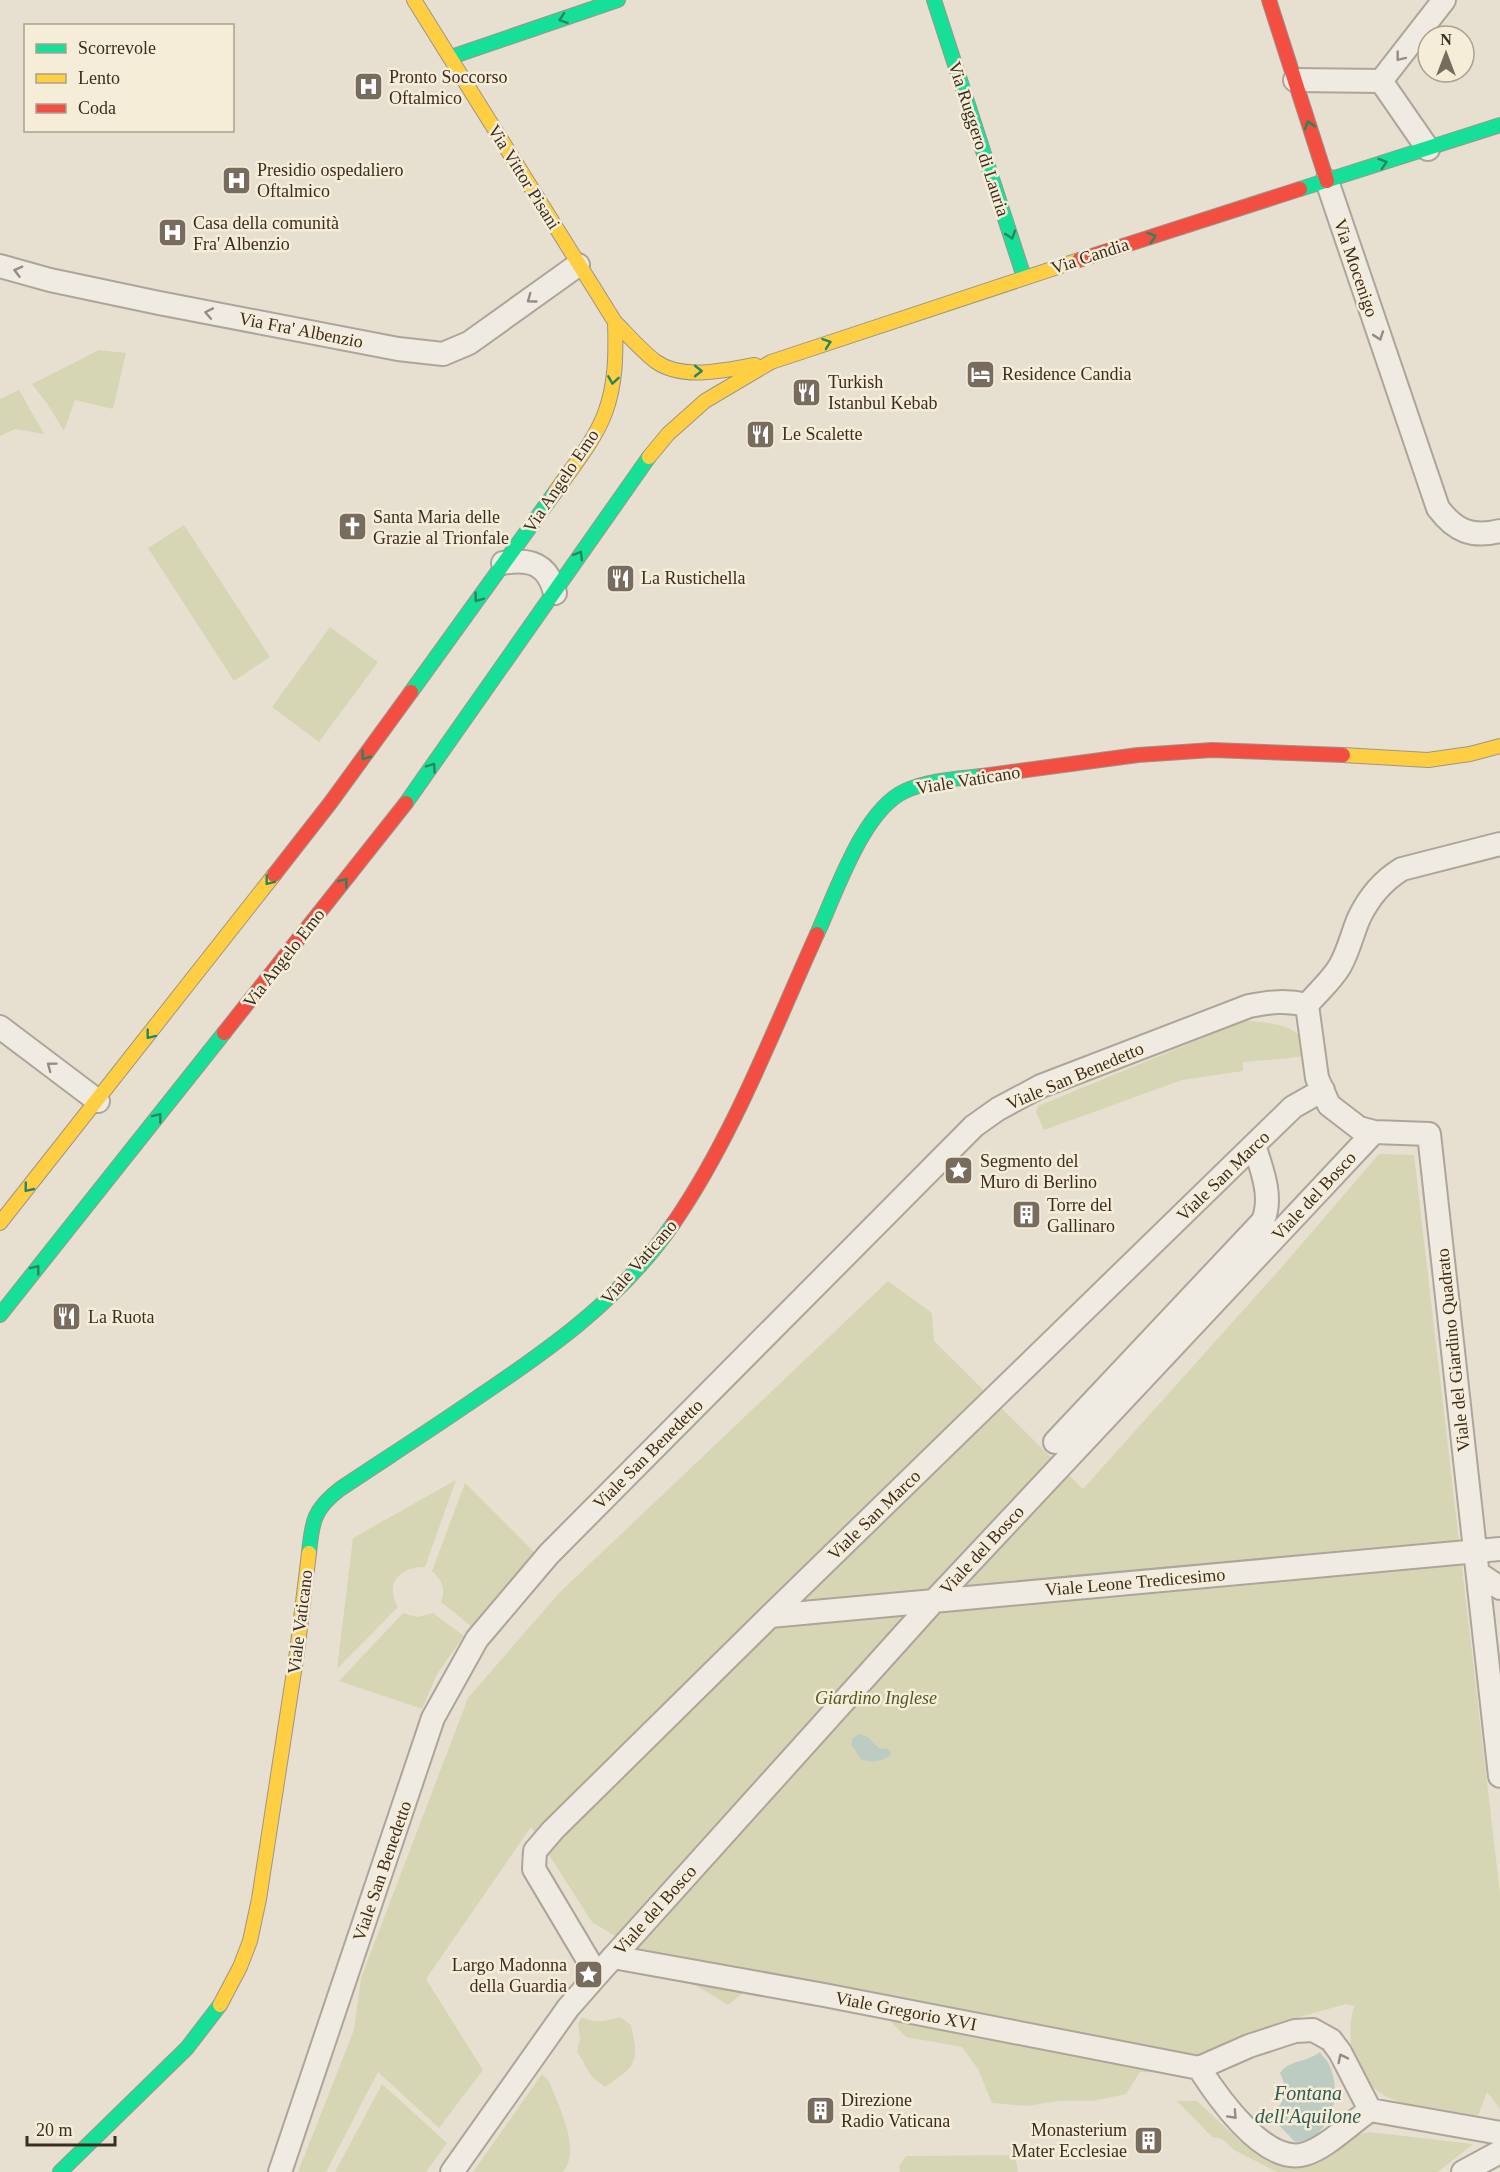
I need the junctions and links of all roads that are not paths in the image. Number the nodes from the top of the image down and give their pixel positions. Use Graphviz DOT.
graph roads {
  1 [pos="414,0"];
  2 [pos="618,0"];
  3 [pos="934,0"];
  4 [pos="1269,0"];
  5 [pos="1444,0"];
  6 [pos="452,57"];
  7 [pos="1295,80"];
  8 [pos="1381,81"];
  9 [pos="1500,125"];
  10 [pos="1428,149"];
  11 [pos="1327,181"];
  12 [pos="579,265"];
  13 [pos="0,266"];
  14 [pos="1024,277"];
  15 [pos="615,322"];
  16 [pos="771,362"];
  17 [pos="692,412"];
  18 [pos="1500,531"];
  19 [pos="503,563"];
  20 [pos="555,593"];
  21 [pos="1500,746"];
  22 [pos="1500,844"];
  23 [pos="1306,1005"];
  24 [pos="0,1027"];
  25 [pos="1323,1090"];
  26 [pos="98,1101"];
  27 [pos="1374,1132"];
  28 [pos="1254,1145"];
  29 [pos="0,1223"];
  30 [pos="0,1315"];
  31 [pos="1055,1442"];
  32 [pos="1500,1549"];
  33 [pos="1477,1562"];
  34 [pos="1500,1588"];
  35 [pos="934,1601"];
  36 [pos="770,1616"];
  37 [pos="1500,1776"];
  38 [pos="613,1957"];
  39 [pos="597,1975"];
  40 [pos="1198,2068"];
  41 [pos="1370,2110"];
  42 [pos="1500,2133"];
  43 [pos="1500,2152"];
  44 [pos="60,2172"];
  45 [pos="280,2172"];
  46 [pos="452,2172"];
  47 [pos="1463,2172"];
  1 -- 6 [label="main road, Via Vittor Pisani"];
  2 -- 6 [label="main road, one-way"];
  3 -- 14 [label="main road, Via Ruggero di Lauria, one-way"];
  4 -- 7 [label="main road, Via Mocenigo"];
  5 -- 8 [label="street, one-way"];
  6 -- 12 [label="main road, Via Vittor Pisani"];
  7 -- 8 [label="street"];
  11 -- 7 [label="main road, Via Mocenigo, one-way"];
  8 -- 10 [label="street"];
  9 -- 10 [label="main road, Via Candia"];
  11 -- 10 [label="main road, Via Candia, one-way"];
  14 -- 11 [label="main road, Via Candia, one-way"];
  11 -- 18 [label="street, Via Mocenigo, one-way"];
  12 -- 13 [label="street, Via Fra' Albenzio, one-way"];
  12 -- 15 [label="main road, Via Vittor Pisani"];
  16 -- 14 [label="main road, Via Candia, one-way"];
  15 -- 16 [label="main road, Via Vittor Pisani, one-way"];
  15 -- 19 [label="main road, Via Angelo Emo, one-way"];
  16 -- 17 [label="main road, Via Candia"];
  20 -- 17 [label="main road, Via Angelo Emo, one-way"];
  19 -- 20 [label="street, Via Angelo Emo"];
  19 -- 26 [label="main road, Via Angelo Emo, one-way"];
  30 -- 20 [label="main road, Via Angelo Emo, one-way"];
  21 -- 44 [label="main road, Viale Vaticano"];
  22 -- 23 [label="street"];
  23 -- 25 [label="street, Viale del Giardino Quadrato"];
  23 -- 45 [label="street, Viale San Benedetto"];
  26 -- 24 [label="street, one-way"];
  25 -- 27 [label="street, Viale del Giardino Quadrato"];
  25 -- 28 [label="street, Viale San Marco"];
  26 -- 29 [label="main road, Via Angelo Emo, one-way"];
  27 -- 33 [label="street, Viale del Giardino Quadrato"];
  27 -- 35 [label="street, Viale del Bosco"];
  28 -- 31 [label="street"];
  28 -- 36 [label="street, Viale San Marco"];
  32 -- 33 [label="street, Viale Leone Tredicesimo"];
  33 -- 34 [label="street"];
  33 -- 35 [label="street, Viale Leone Tredicesimo"];
  33 -- 37 [label="street, Viale del Giardino Quadrato"];
  35 -- 36 [label="street, Viale Leone Tredicesimo"];
  35 -- 38 [label="street, Viale del Bosco"];
  36 -- 39 [label="street, Viale San Marco"];
  38 -- 39 [label="street, Viale del Bosco"];
  38 -- 40 [label="street, Viale Gregorio XVI"];
  39 -- 46 [label="street, Viale del Bosco"];
  41 -- 40 [label="street, one-way"];
  40 -- 41 [label="street, one-way"];
  41 -- 42 [label="street"];
  43 -- 47 [label="street"];
}
